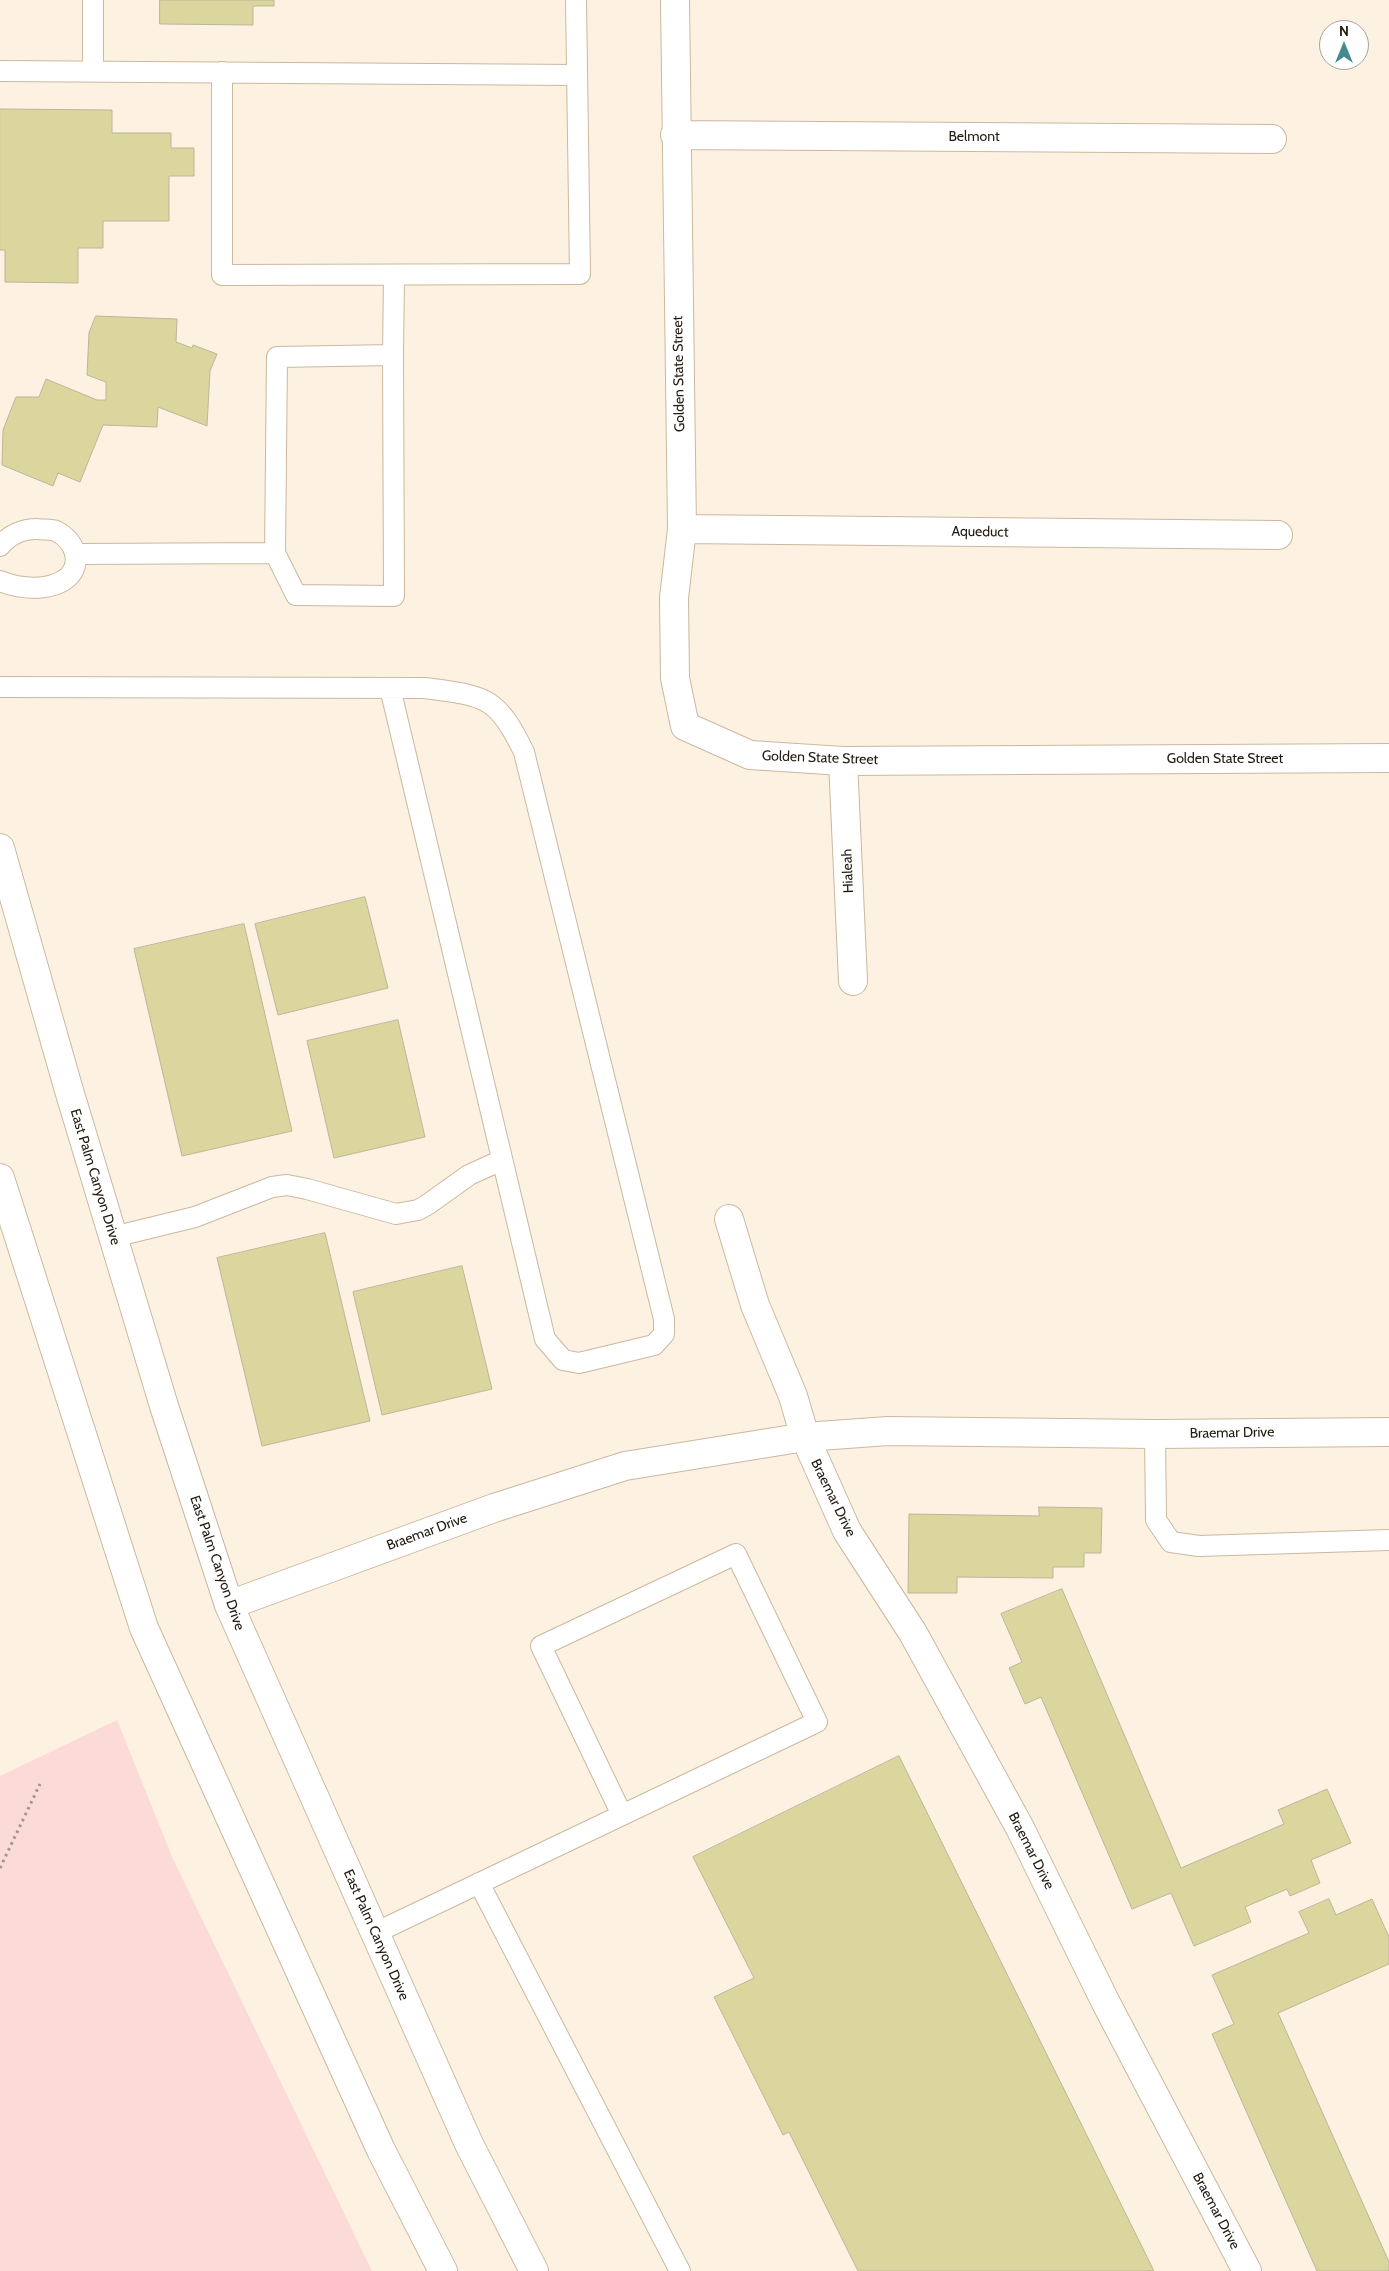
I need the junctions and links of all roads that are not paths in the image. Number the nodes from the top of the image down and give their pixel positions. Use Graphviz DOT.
graph roads {
  1 [pos="93,0"];
  2 [pos="576,0"];
  3 [pos="675,0"];
  4 [pos="0,71"];
  5 [pos="93,71"];
  6 [pos="222,72"];
  7 [pos="577,75"];
  8 [pos="675,135"];
  9 [pos="1272,139"];
  10 [pos="394,275"];
  11 [pos="393,355"];
  12 [pos="682,529"];
  13 [pos="1278,535"];
  14 [pos="0,546"];
  15 [pos="275,553"];
  16 [pos="76,554"];
  17 [pos="0,581"];
  18 [pos="0,687"];
  19 [pos="390,688"];
  20 [pos="1389,758"];
  21 [pos="843,761"];
  22 [pos="0,848"];
  23 [pos="853,980"];
  24 [pos="502,1160"];
  25 [pos="0,1178"];
  26 [pos="729,1219"];
  27 [pos="113,1237"];
  28 [pos="1389,1432"];
  29 [pos="1155,1434"];
  30 [pos="804,1437"];
  31 [pos="1389,1540"];
  32 [pos="229,1605"];
  33 [pos="622,1814"];
  34 [pos="479,1883"];
  35 [pos="375,1933"];
  36 [pos="443,2271"];
  37 [pos="534,2271"];
  38 [pos="680,2271"];
  39 [pos="1247,2271"];
  1 -- 5 [label="lane"];
  2 -- 7 [label="lane"];
  3 -- 8 [label="street, Golden State Street"];
  4 -- 5 [label="lane"];
  5 -- 6 [label="lane"];
  6 -- 7 [label="lane"];
  6 -- 10 [label="lane"];
  7 -- 10 [label="lane"];
  8 -- 9 [label="street, Belmont"];
  8 -- 12 [label="street, Golden State Street"];
  10 -- 11 [label="lane"];
  11 -- 15 [label="lane"];
  11 -- 15 [label="lane"];
  12 -- 13 [label="street, Aqueduct"];
  12 -- 21 [label="street, Golden State Street"];
  14 -- 16 [label="lane"];
  15 -- 16 [label="lane"];
  16 -- 17 [label="lane"];
  18 -- 19 [label="lane"];
  19 -- 24 [label="lane"];
  19 -- 24 [label="lane"];
  20 -- 21 [label="street, Golden State Street"];
  21 -- 23 [label="street, Hialeah"];
  22 -- 27 [label="street, East Palm Canyon Drive"];
  24 -- 27 [label="lane"];
  25 -- 36 [label="street"];
  26 -- 30 [label="street, Braemar Drive"];
  27 -- 32 [label="street, East Palm Canyon Drive"];
  28 -- 29 [label="street, Braemar Drive"];
  29 -- 30 [label="street, Braemar Drive"];
  29 -- 31 [label="lane"];
  30 -- 32 [label="street, Braemar Drive"];
  30 -- 39 [label="street, Braemar Drive"];
  32 -- 35 [label="street, East Palm Canyon Drive"];
  33 -- 33 [label="lane"];
  33 -- 34 [label="lane"];
  34 -- 35 [label="lane"];
  34 -- 38 [label="lane"];
  35 -- 37 [label="street, East Palm Canyon Drive"];
}
